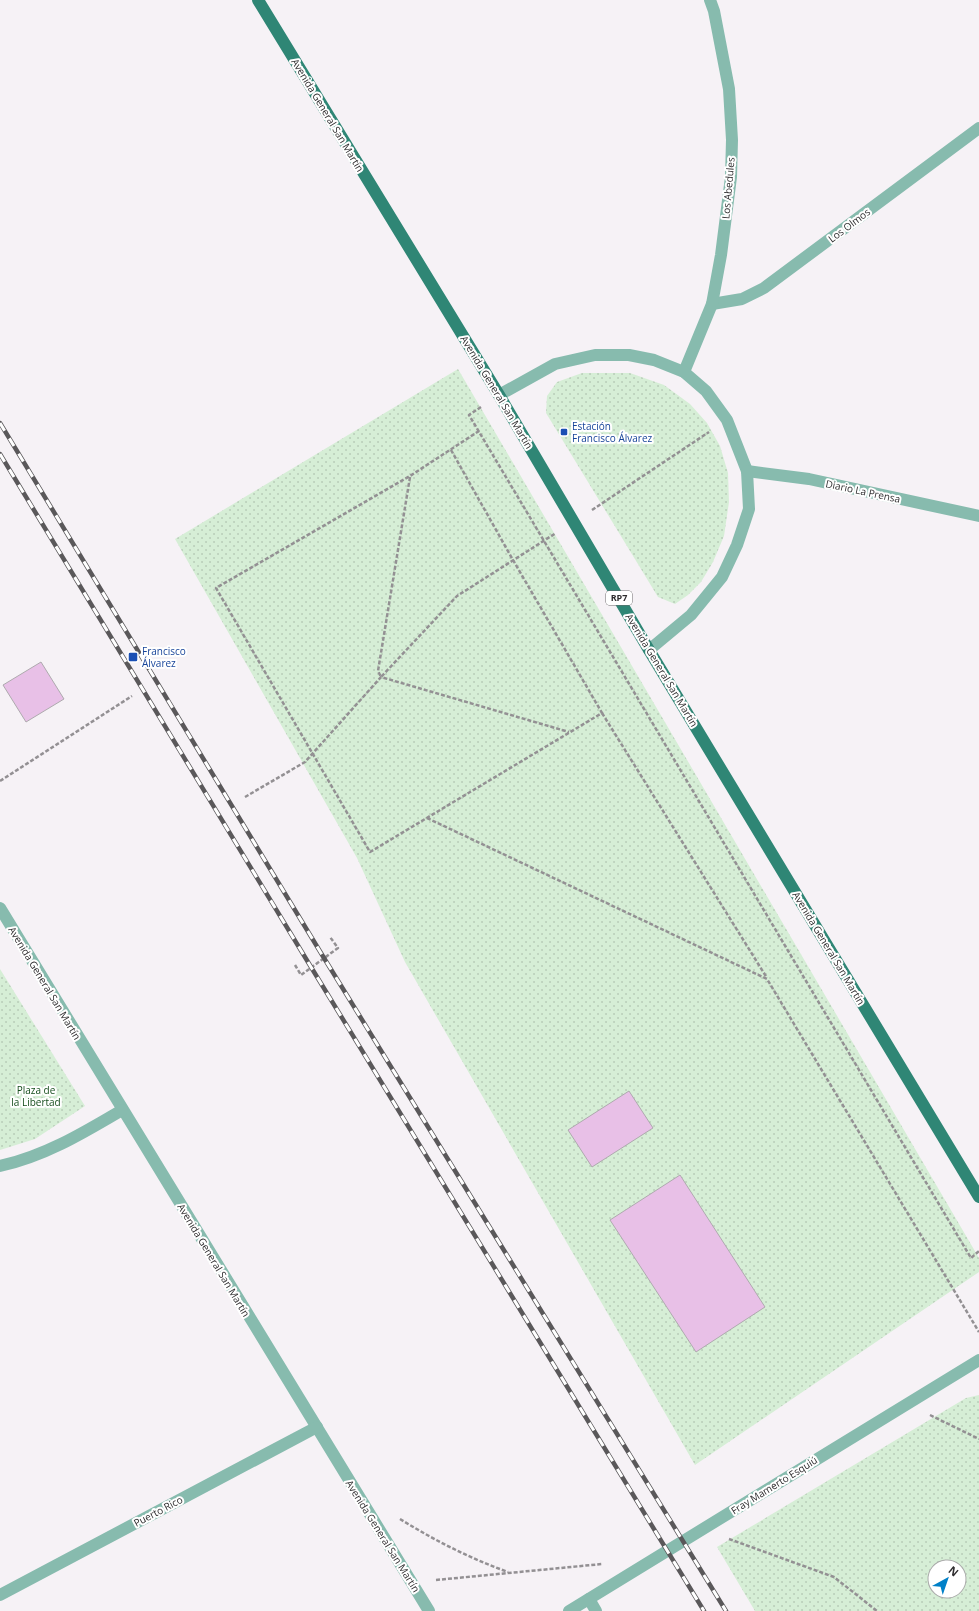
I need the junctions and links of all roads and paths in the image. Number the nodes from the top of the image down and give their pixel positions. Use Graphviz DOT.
graph roads {
  1 [pos="258,0"];
  2 [pos="710,0"];
  3 [pos="979,128"];
  4 [pos="712,304"];
  5 [pos="684,372"];
  6 [pos="499,395"];
  7 [pos="469,415"];
  8 [pos="727,420"];
  9 [pos="480,432"];
  10 [pos="451,450"];
  11 [pos="747,472"];
  12 [pos="410,476"];
  13 [pos="979,516"];
  14 [pos="574,522"];
  15 [pos="544,541"];
  16 [pos="513,560"];
  17 [pos="649,650"];
  18 [pos="381,677"];
  19 [pos="132,696"];
  20 [pos="602,713"];
  21 [pos="570,732"];
  22 [pos="312,753"];
  23 [pos="0,780"];
  24 [pos="245,797"];
  25 [pos="427,818"];
  26 [pos="0,908"];
  27 [pos="330,937"];
  28 [pos="295,965"];
  29 [pos="767,979"];
  30 [pos="122,1110"];
  31 [pos="0,1166"];
  32 [pos="979,1197"];
  33 [pos="979,1251"];
  34 [pos="979,1332"];
  35 [pos="979,1360"];
  36 [pos="906,1403"];
  37 [pos="317,1427"];
  38 [pos="979,1439"];
  39 [pos="400,1518"];
  40 [pos="702,1529"];
  41 [pos="608,1564"];
  42 [pos="509,1573"];
  43 [pos="411,1582"];
  44 [pos="0,1595"];
  45 [pos="589,1599"];
  46 [pos="429,1611"];
  47 [pos="569,1611"];
  48 [pos="596,1611"];
  49 [pos="877,1611"];
  1 -- 6 [label="main road, Avenida General San Martín / RP7"];
  2 -- 4 [label="street, Los Abedules"];
  3 -- 4 [label="street, Los Olmos"];
  4 -- 5 [label="street, Los Abedules"];
  5 -- 6 [label="street"];
  5 -- 8 [label="street"];
  6 -- 14 [label="main road, Avenida General San Martín / RP7"];
  7 -- 9 [label="path"];
  8 -- 11 [label="street"];
  8 -- 14 [label="path"];
  9 -- 10 [label="path"];
  9 -- 15 [label="path"];
  10 -- 12 [label="path"];
  10 -- 16 [label="path"];
  11 -- 13 [label="street, Diario La Prensa"];
  11 -- 17 [label="street"];
  12 -- 18 [label="path"];
  12 -- 22 [label="path"];
  14 -- 15 [label="path"];
  14 -- 17 [label="main road, Avenida General San Martín / RP7"];
  15 -- 16 [label="path"];
  15 -- 33 [label="path"];
  16 -- 18 [label="path"];
  16 -- 20 [label="path"];
  17 -- 32 [label="main road, Avenida General San Martín / RP7"];
  18 -- 21 [label="path"];
  18 -- 22 [label="path"];
  19 -- 23 [label="path"];
  20 -- 21 [label="path"];
  20 -- 29 [label="path"];
  21 -- 25 [label="path"];
  22 -- 24 [label="path"];
  22 -- 25 [label="path"];
  25 -- 29 [label="path"];
  26 -- 30 [label="street, Avenida General San Martín"];
  27 -- 28 [label="path"];
  29 -- 34 [label="path"];
  30 -- 31 [label="street"];
  30 -- 37 [label="street, Avenida General San Martín"];
  35 -- 36 [label="street, Fray Mamerto Esquiú"];
  36 -- 38 [label="path"];
  36 -- 40 [label="street, Fray Mamerto Esquiú"];
  37 -- 43 [label="street, Avenida General San Martín"];
  37 -- 44 [label="street, Puerto Rico"];
  39 -- 42 [label="path"];
  40 -- 45 [label="street, Fray Mamerto Esquiú"];
  40 -- 49 [label="path"];
  41 -- 42 [label="path"];
  42 -- 43 [label="path"];
  43 -- 46 [label="street, Avenida General San Martín"];
  45 -- 47 [label="street, Fray Mamerto Esquiú"];
  45 -- 48 [label="street"];
}
